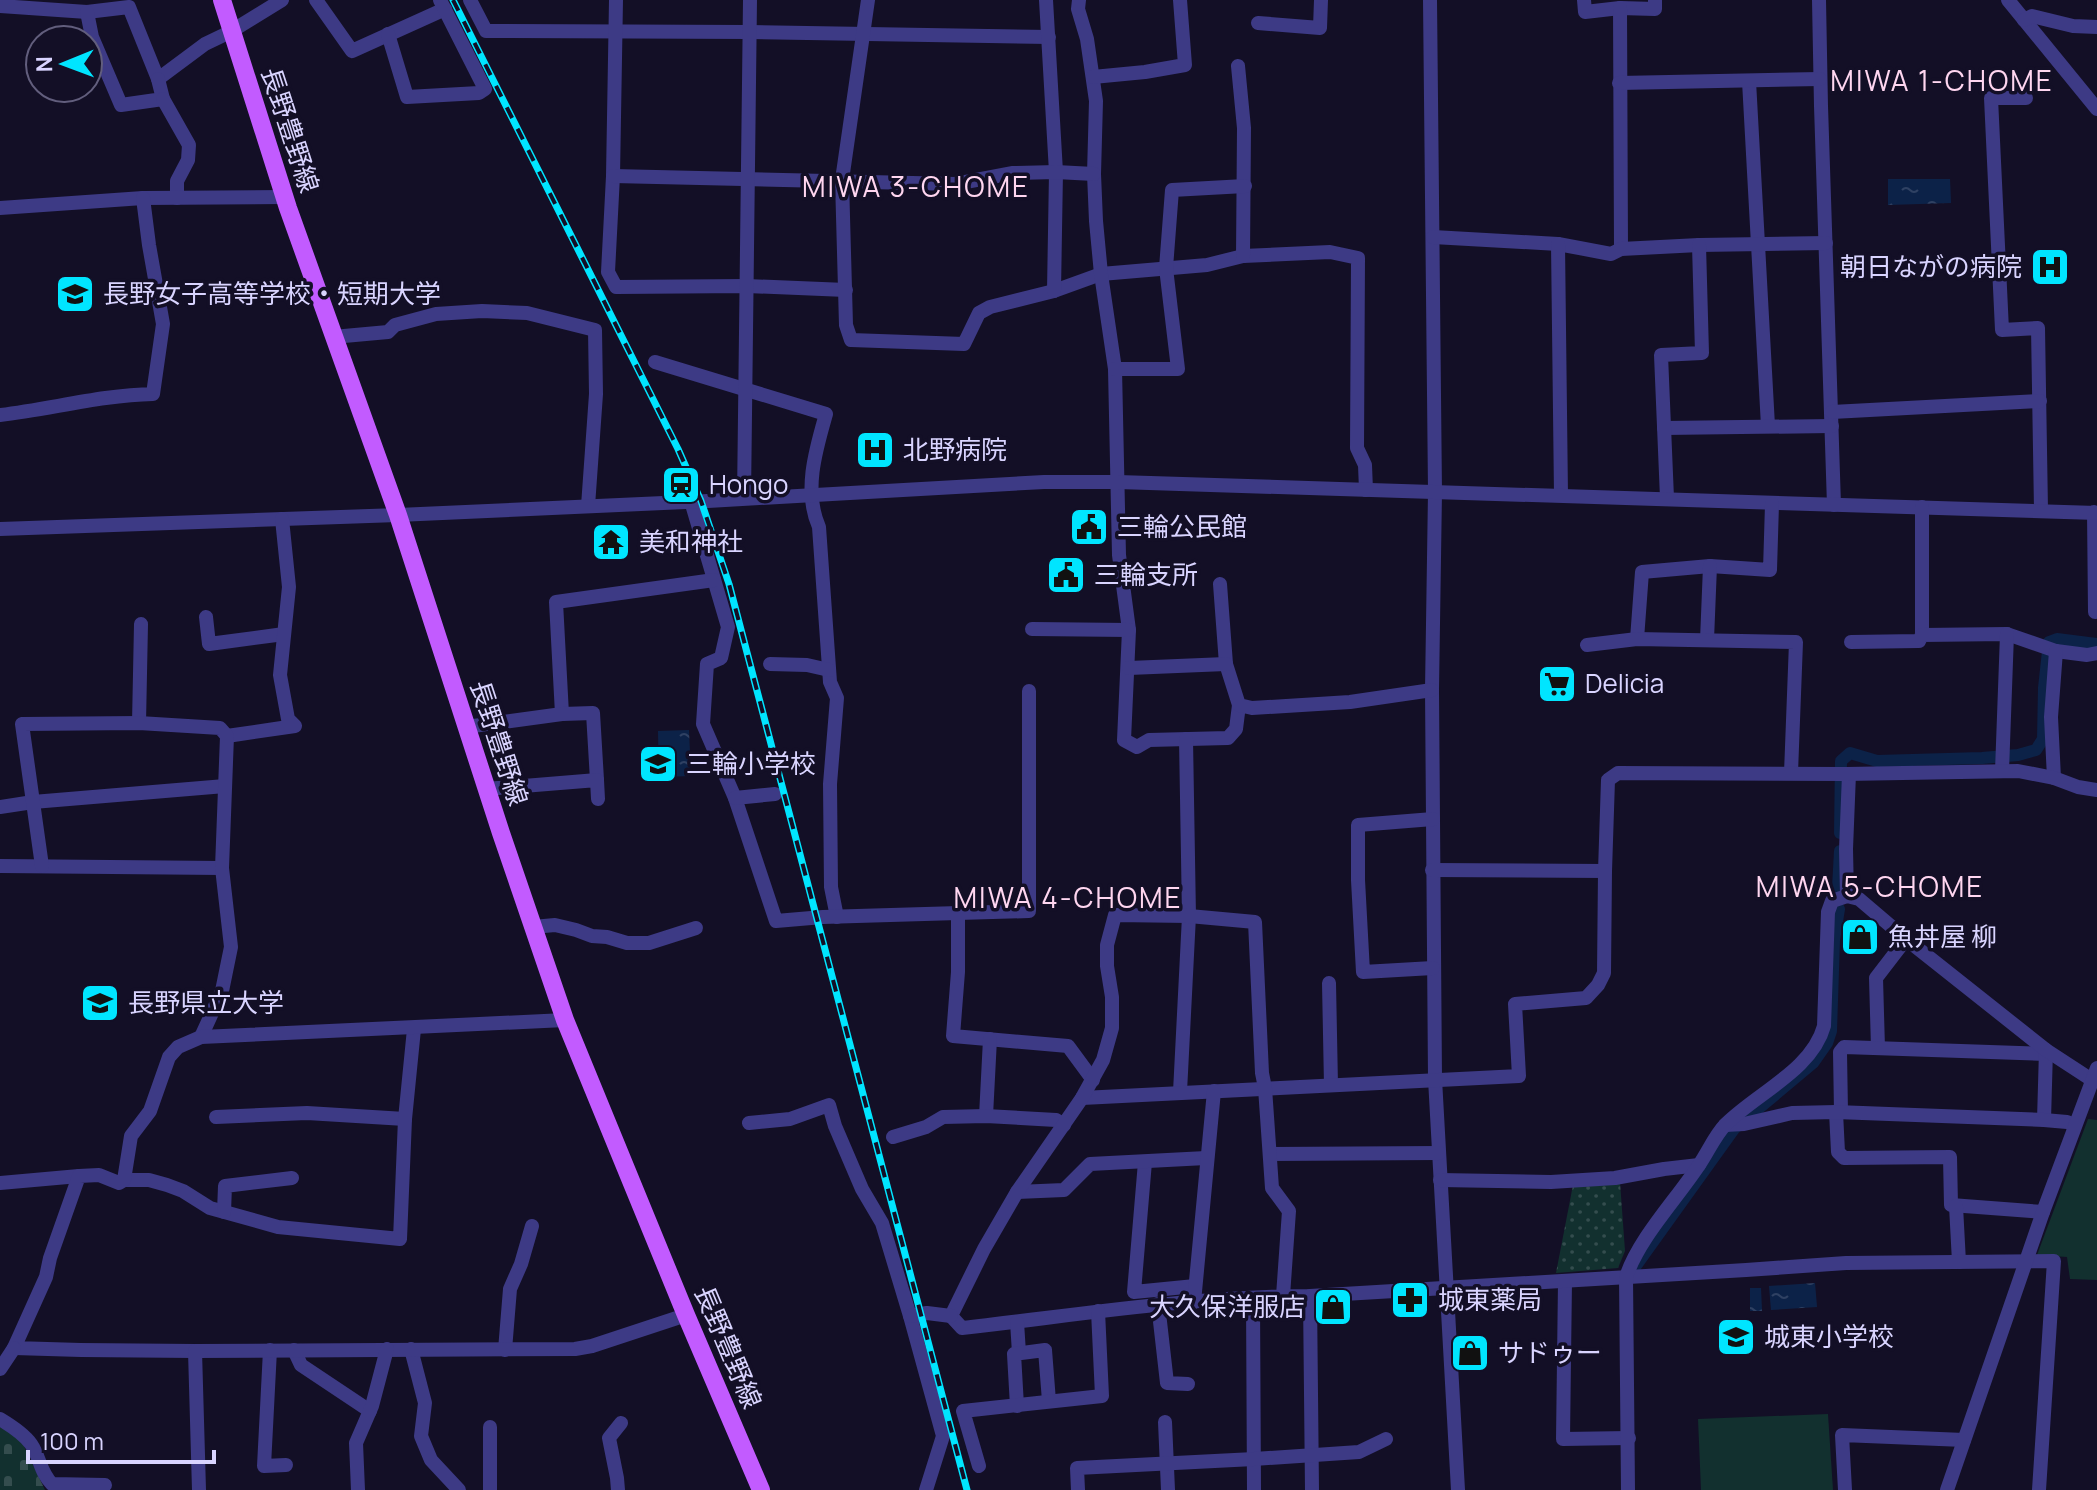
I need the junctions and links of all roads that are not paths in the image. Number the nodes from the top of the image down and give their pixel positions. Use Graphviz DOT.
graph roads {
  1 [pos="222,0"];
  2 [pos="282,0"];
  3 [pos="316,0"];
  4 [pos="470,0"];
  5 [pos="616,0"];
  6 [pos="750,0"];
  7 [pos="868,0"];
  8 [pos="1046,0"];
  9 [pos="1079,0"];
  10 [pos="1180,0"];
  11 [pos="1321,0"];
  12 [pos="1430,0"];
  13 [pos="1584,0"];
  14 [pos="1655,0"];
  15 [pos="1819,0"];
  16 [pos="2008,0"];
  17 [pos="442,4"];
  18 [pos="0,6"];
  19 [pos="1620,8"];
  20 [pos="87,12"];
  21 [pos="2024,20"];
  22 [pos="1258,23"];
  23 [pos="2097,27"];
  24 [pos="615,31"];
  25 [pos="230,32"];
  26 [pos="749,32"];
  27 [pos="388,34"];
  28 [pos="863,34"];
  29 [pos="1049,37"];
  30 [pos="1238,66"];
  31 [pos="1093,77"];
  32 [pos="158,79"];
  33 [pos="1820,79"];
  34 [pos="1749,81"];
  35 [pos="1619,83"];
  36 [pos="2026,98"];
  37 [pos="163,99"];
  38 [pos="2097,109"];
  39 [pos="1056,172"];
  40 [pos="1094,174"];
  41 [pos="613,176"];
  42 [pos="748,178"];
  43 [pos="842,180"];
  44 [pos="1245,186"];
  45 [pos="284,197"];
  46 [pos="143,198"];
  47 [pos="177,198"];
  48 [pos="0,208"];
  49 [pos="1433,237"];
  50 [pos="1826,243"];
  51 [pos="1558,244"];
  52 [pos="1759,244"];
  53 [pos="1699,245"];
  54 [pos="1621,249"];
  55 [pos="1243,256"];
  56 [pos="1166,268"];
  57 [pos="1101,274"];
  58 [pos="747,286"];
  59 [pos="846,290"];
  60 [pos="1054,291"];
  61 [pos="333,337"];
  62 [pos="655,362"];
  63 [pos="1115,369"];
  64 [pos="744,390"];
  65 [pos="2040,401"];
  66 [pos="0,415"];
  67 [pos="1832,419"];
  68 [pos="1768,426"];
  69 [pos="1664,428"];
  70 [pos="1118,482"];
  71 [pos="1366,490"];
  72 [pos="1435,492"];
  73 [pos="812,495"];
  74 [pos="1561,495"];
  75 [pos="744,498"];
  76 [pos="1667,498"];
  77 [pos="691,501"];
  78 [pos="1772,504"];
  79 [pos="1834,505"];
  80 [pos="588,506"];
  81 [pos="1922,507"];
  82 [pos="2041,510"];
  83 [pos="2096,512"];
  84 [pos="398,515"];
  85 [pos="282,519"];
  86 [pos="0,529"];
  87 [pos="1710,566"];
  88 [pos="2096,576"];
  89 [pos="714,580"];
  90 [pos="1220,584"];
  91 [pos="2095,612"];
  92 [pos="206,617"];
  93 [pos="141,624"];
  94 [pos="1032,629"];
  95 [pos="1129,630"];
  96 [pos="284,634"];
  97 [pos="2007,634"];
  98 [pos="1922,635"];
  99 [pos="1637,639"];
  100 [pos="1707,640"];
  101 [pos="1851,642"];
  102 [pos="1587,645"];
  103 [pos="2051,649"];
  104 [pos="2097,653"];
  105 [pos="770,664"];
  106 [pos="1226,664"];
  107 [pos="1129,668"];
  108 [pos="829,670"];
  109 [pos="1432,690"];
  110 [pos="1029,691"];
  111 [pos="1239,705"];
  112 [pos="562,714"];
  113 [pos="139,723"];
  114 [pos="466,727"];
  115 [pos="227,736"];
  116 [pos="1186,739"];
  117 [pos="2002,761"];
  118 [pos="1791,773"];
  119 [pos="1844,774"];
  120 [pos="2054,778"];
  121 [pos="597,780"];
  122 [pos="225,786"];
  123 [pos="486,789"];
  124 [pos="2097,790"];
  125 [pos="775,794"];
  126 [pos="735,798"];
  127 [pos="598,799"];
  128 [pos="33,802"];
  129 [pos="0,807"];
  130 [pos="1433,819"];
  131 [pos="0,866"];
  132 [pos="42,866"];
  133 [pos="222,868"];
  134 [pos="1432,870"];
  135 [pos="1605,871"];
  136 [pos="1847,896"];
  137 [pos="958,913"];
  138 [pos="1189,916"];
  139 [pos="837,917"];
  140 [pos="533,927"];
  141 [pos="696,928"];
  142 [pos="1906,939"];
  143 [pos="1433,968"];
  144 [pos="1329,983"];
  145 [pos="565,1020"];
  146 [pos="414,1029"];
  147 [pos="201,1037"];
  148 [pos="990,1039"];
  149 [pos="1878,1048"];
  150 [pos="2045,1052"];
  151 [pos="2095,1074"];
  152 [pos="1435,1079"];
  153 [pos="1093,1080"];
  154 [pos="1331,1085"];
  155 [pos="1265,1088"];
  156 [pos="1214,1091"];
  157 [pos="1180,1092"];
  158 [pos="1082,1098"];
  159 [pos="2091,1106"];
  160 [pos="1838,1112"];
  161 [pos="986,1116"];
  162 [pos="216,1117"];
  163 [pos="405,1119"];
  164 [pos="2044,1120"];
  165 [pos="749,1123"];
  166 [pos="1064,1125"];
  167 [pos="1734,1125"];
  168 [pos="2075,1125"];
  169 [pos="893,1137"];
  170 [pos="1439,1153"];
  171 [pos="1270,1154"];
  172 [pos="1206,1158"];
  173 [pos="1145,1162"];
  174 [pos="1699,1165"];
  175 [pos="79,1176"];
  176 [pos="292,1178"];
  177 [pos="124,1180"];
  178 [pos="1440,1180"];
  179 [pos="0,1183"];
  180 [pos="1017,1192"];
  181 [pos="1956,1206"];
  182 [pos="224,1212"];
  183 [pos="2043,1212"];
  184 [pos="532,1226"];
  185 [pos="2027,1261"];
  186 [pos="1959,1262"];
  187 [pos="1626,1277"];
  188 [pos="1565,1281"];
  189 [pos="1195,1286"];
  190 [pos="1446,1287"];
  191 [pos="1283,1296"];
  192 [pos="1310,1296"];
  193 [pos="1253,1299"];
  194 [pos="1194,1302"];
  195 [pos="1158,1304"];
  196 [pos="1098,1311"];
  197 [pos="686,1315"];
  198 [pos="910,1316"];
  199 [pos="951,1316"];
  200 [pos="1017,1322"];
  201 [pos="14,1348"];
  202 [pos="387,1349"];
  203 [pos="411,1349"];
  204 [pos="270,1350"];
  205 [pos="294,1350"];
  206 [pos="505,1350"];
  207 [pos="195,1351"];
  208 [pos="1019,1353"];
  209 [pos="0,1369"];
  210 [pos="1188,1384"];
  211 [pos="1049,1401"];
  212 [pos="1017,1406"];
  213 [pos="370,1411"];
  214 [pos="0,1419"];
  215 [pos="1165,1422"];
  216 [pos="621,1423"];
  217 [pos="490,1427"];
  218 [pos="1629,1438"];
  219 [pos="1386,1439"];
  220 [pos="1964,1440"];
  221 [pos="1311,1456"];
  222 [pos="1254,1459"];
  223 [pos="1167,1464"];
  224 [pos="286,1465"];
  225 [pos="979,1466"];
  226 [pos="105,1485"];
  227 [pos="199,1490"];
  228 [pos="358,1490"];
  229 [pos="459,1490"];
  230 [pos="490,1490"];
  231 [pos="618,1490"];
  232 [pos="761,1490"];
  233 [pos="926,1490"];
  234 [pos="1078,1490"];
  235 [pos="1168,1490"];
  236 [pos="1254,1490"];
  237 [pos="1312,1490"];
  238 [pos="1458,1490"];
  239 [pos="1628,1490"];
  240 [pos="1845,1490"];
  241 [pos="1947,1490"];
  242 [pos="2039,1490"];
  1 -- 25 [label="main road, 長野豊野線"];
  2 -- 25 [label="street"];
  3 -- 27 [label="street"];
  4 -- 24 [label="street"];
  5 -- 24 [label="street"];
  6 -- 26 [label="street"];
  7 -- 28 [label="street"];
  8 -- 29 [label="street"];
  9 -- 31 [label="street"];
  10 -- 31 [label="street"];
  11 -- 22 [label="street"];
  12 -- 49 [label="street"];
  13 -- 19 [label="street"];
  14 -- 19 [label="street"];
  15 -- 33 [label="street"];
  16 -- 21 [label="street"];
  17 -- 27 [label="street"];
  17 -- 27 [label="street"];
  18 -- 20 [label="street"];
  19 -- 35 [label="street"];
  20 -- 32 [label="street"];
  20 -- 37 [label="street"];
  21 -- 23 [label="street"];
  21 -- 38 [label="street"];
  24 -- 26 [label="street"];
  24 -- 41 [label="street"];
  25 -- 32 [label="street"];
  25 -- 45 [label="main road, 長野豊野線"];
  26 -- 28 [label="street"];
  26 -- 42 [label="street"];
  28 -- 29 [label="street"];
  28 -- 43 [label="street"];
  29 -- 39 [label="street"];
  30 -- 44 [label="street"];
  31 -- 40 [label="street"];
  32 -- 37 [label="street"];
  33 -- 34 [label="street"];
  33 -- 50 [label="street"];
  34 -- 35 [label="street"];
  34 -- 52 [label="street"];
  35 -- 54 [label="street"];
  36 -- 65 [label="street"];
  37 -- 47 [label="street"];
  39 -- 40 [label="street"];
  39 -- 43 [label="street"];
  39 -- 60 [label="street"];
  40 -- 57 [label="street"];
  41 -- 42 [label="street"];
  41 -- 58 [label="street"];
  42 -- 43 [label="street"];
  42 -- 58 [label="street"];
  43 -- 59 [label="street"];
  44 -- 55 [label="street"];
  44 -- 56 [label="street"];
  45 -- 47 [label="street"];
  45 -- 61 [label="main road, 長野豊野線"];
  46 -- 47 [label="street"];
  46 -- 48 [label="street"];
  46 -- 66 [label="street"];
  49 -- 51 [label="street"];
  49 -- 72 [label="street"];
  50 -- 52 [label="street"];
  50 -- 67 [label="street"];
  51 -- 54 [label="street"];
  51 -- 74 [label="street"];
  52 -- 53 [label="street"];
  52 -- 68 [label="street"];
  53 -- 54 [label="street"];
  53 -- 69 [label="street"];
  55 -- 56 [label="street"];
  55 -- 71 [label="street"];
  56 -- 57 [label="street"];
  56 -- 63 [label="street"];
  57 -- 60 [label="street"];
  57 -- 63 [label="street"];
  58 -- 59 [label="street"];
  58 -- 64 [label="street"];
  59 -- 60 [label="street"];
  61 -- 80 [label="street"];
  61 -- 84 [label="main road, 長野豊野線"];
  62 -- 64 [label="street"];
  63 -- 70 [label="street"];
  64 -- 73 [label="street"];
  64 -- 75 [label="street"];
  65 -- 67 [label="street"];
  65 -- 82 [label="street"];
  67 -- 68 [label="street"];
  67 -- 79 [label="street"];
  68 -- 69 [label="street"];
  69 -- 76 [label="street"];
  70 -- 71 [label="street"];
  70 -- 73 [label="street"];
  70 -- 95 [label="street"];
  71 -- 72 [label="street"];
  72 -- 74 [label="street"];
  72 -- 109 [label="street"];
  73 -- 75 [label="street"];
  73 -- 108 [label="street"];
  74 -- 76 [label="street"];
  75 -- 77 [label="street"];
  76 -- 78 [label="street"];
  77 -- 80 [label="street"];
  77 -- 89 [label="street"];
  78 -- 79 [label="street"];
  78 -- 87 [label="street"];
  79 -- 81 [label="street"];
  80 -- 84 [label="street"];
  81 -- 82 [label="street"];
  81 -- 98 [label="street"];
  82 -- 83 [label="street"];
  83 -- 88 [label="street"];
  84 -- 85 [label="street"];
  84 -- 114 [label="main road, 長野豊野線"];
  85 -- 86 [label="street"];
  85 -- 96 [label="street"];
  87 -- 99 [label="street"];
  87 -- 100 [label="street"];
  88 -- 91 [label="street"];
  89 -- 112 [label="street"];
  89 -- 126 [label="street"];
  90 -- 106 [label="street"];
  92 -- 96 [label="street"];
  93 -- 113 [label="street"];
  94 -- 95 [label="street"];
  95 -- 107 [label="street"];
  96 -- 115 [label="street"];
  97 -- 98 [label="street"];
  97 -- 103 [label="street"];
  97 -- 117 [label="street"];
  98 -- 101 [label="street"];
  99 -- 100 [label="street"];
  99 -- 102 [label="street"];
  100 -- 118 [label="street"];
  103 -- 104 [label="street"];
  103 -- 120 [label="street"];
  105 -- 108 [label="street"];
  106 -- 107 [label="street"];
  106 -- 111 [label="street"];
  107 -- 116 [label="street"];
  108 -- 139 [label="street"];
  109 -- 111 [label="street"];
  109 -- 130 [label="street"];
  110 -- 137 [label="street"];
  111 -- 116 [label="street"];
  112 -- 114 [label="street"];
  112 -- 121 [label="street"];
  113 -- 115 [label="street"];
  113 -- 128 [label="street"];
  114 -- 123 [label="main road, 長野豊野線"];
  115 -- 122 [label="street"];
  116 -- 138 [label="street"];
  117 -- 119 [label="street"];
  117 -- 120 [label="street"];
  118 -- 119 [label="street"];
  118 -- 135 [label="street"];
  119 -- 136 [label="street"];
  120 -- 124 [label="street"];
  121 -- 123 [label="street"];
  121 -- 127 [label="street"];
  122 -- 128 [label="street"];
  122 -- 133 [label="street"];
  123 -- 140 [label="main road, 長野豊野線"];
  125 -- 126 [label="street"];
  126 -- 139 [label="street"];
  128 -- 129 [label="street"];
  128 -- 132 [label="street"];
  130 -- 134 [label="street"];
  130 -- 143 [label="street"];
  131 -- 132 [label="street"];
  132 -- 133 [label="street"];
  133 -- 147 [label="street"];
  134 -- 135 [label="street"];
  134 -- 143 [label="street"];
  135 -- 152 [label="street"];
  136 -- 142 [label="street"];
  136 -- 167 [label="street"];
  137 -- 139 [label="street"];
  137 -- 148 [label="street"];
  138 -- 153 [label="street"];
  138 -- 155 [label="street"];
  138 -- 157 [label="street"];
  140 -- 141 [label="street"];
  140 -- 145 [label="main road, 長野豊野線"];
  142 -- 149 [label="street"];
  142 -- 150 [label="street"];
  143 -- 152 [label="street"];
  144 -- 154 [label="street"];
  145 -- 146 [label="street"];
  145 -- 197 [label="main road, 長野豊野線"];
  146 -- 147 [label="street"];
  146 -- 163 [label="street"];
  147 -- 177 [label="street"];
  148 -- 153 [label="street"];
  148 -- 161 [label="street"];
  149 -- 150 [label="street"];
  149 -- 160 [label="street"];
  150 -- 151 [label="street"];
  150 -- 164 [label="street"];
  151 -- 159 [label="street"];
  152 -- 154 [label="street"];
  152 -- 170 [label="street"];
  153 -- 158 [label="street"];
  154 -- 155 [label="street"];
  155 -- 156 [label="street"];
  155 -- 171 [label="street"];
  156 -- 157 [label="street"];
  156 -- 172 [label="street"];
  157 -- 158 [label="street"];
  158 -- 166 [label="street"];
  159 -- 168 [label="street"];
  160 -- 164 [label="street"];
  160 -- 167 [label="street"];
  160 -- 181 [label="street"];
  161 -- 166 [label="street"];
  161 -- 169 [label="street"];
  162 -- 163 [label="street"];
  163 -- 182 [label="street"];
  164 -- 168 [label="street"];
  165 -- 198 [label="street"];
  166 -- 180 [label="street"];
  167 -- 174 [label="street"];
  168 -- 183 [label="street"];
  170 -- 171 [label="street"];
  170 -- 178 [label="street"];
  171 -- 191 [label="street"];
  172 -- 173 [label="street"];
  172 -- 189 [label="street"];
  173 -- 180 [label="street"];
  173 -- 189 [label="street"];
  174 -- 178 [label="street"];
  174 -- 187 [label="street"];
  175 -- 177 [label="street"];
  175 -- 179 [label="street"];
  175 -- 201 [label="street"];
  176 -- 182 [label="street"];
  177 -- 182 [label="street"];
  178 -- 190 [label="street"];
  180 -- 199 [label="street"];
  181 -- 183 [label="street"];
  181 -- 186 [label="street"];
  183 -- 185 [label="street"];
  184 -- 206 [label="street"];
  185 -- 186 [label="street"];
  185 -- 220 [label="street"];
  185 -- 242 [label="street"];
  186 -- 187 [label="street"];
  187 -- 188 [label="street"];
  187 -- 218 [label="street"];
  188 -- 190 [label="street"];
  188 -- 218 [label="street"];
  189 -- 194 [label="street"];
  190 -- 192 [label="street"];
  190 -- 238 [label="street"];
  191 -- 192 [label="street"];
  191 -- 193 [label="street"];
  192 -- 221 [label="street"];
  193 -- 194 [label="street"];
  193 -- 222 [label="street"];
  194 -- 195 [label="street"];
  195 -- 196 [label="street"];
  195 -- 210 [label="street"];
  196 -- 200 [label="street"];
  196 -- 211 [label="street"];
  197 -- 206 [label="street"];
  197 -- 232 [label="main road, 長野豊野線"];
  198 -- 199 [label="street"];
  198 -- 233 [label="street"];
  199 -- 200 [label="street"];
  200 -- 208 [label="street"];
  201 -- 207 [label="street"];
  201 -- 209 [label="street"];
  202 -- 203 [label="street"];
  202 -- 205 [label="street"];
  202 -- 213 [label="street"];
  203 -- 206 [label="street"];
  203 -- 229 [label="street"];
  204 -- 205 [label="street"];
  204 -- 207 [label="street"];
  204 -- 224 [label="street"];
  205 -- 213 [label="street"];
  207 -- 227 [label="street"];
  208 -- 211 [label="street"];
  208 -- 212 [label="street"];
  211 -- 212 [label="street"];
  212 -- 225 [label="street"];
  213 -- 228 [label="street"];
  214 -- 226 [label="street"];
  215 -- 223 [label="street"];
  216 -- 231 [label="street"];
  217 -- 230 [label="street"];
  218 -- 239 [label="street"];
  219 -- 221 [label="street"];
  220 -- 240 [label="street"];
  220 -- 241 [label="street"];
  221 -- 222 [label="street"];
  221 -- 237 [label="street"];
  222 -- 223 [label="street"];
  222 -- 236 [label="street"];
  223 -- 234 [label="street"];
  223 -- 235 [label="street"];
}
